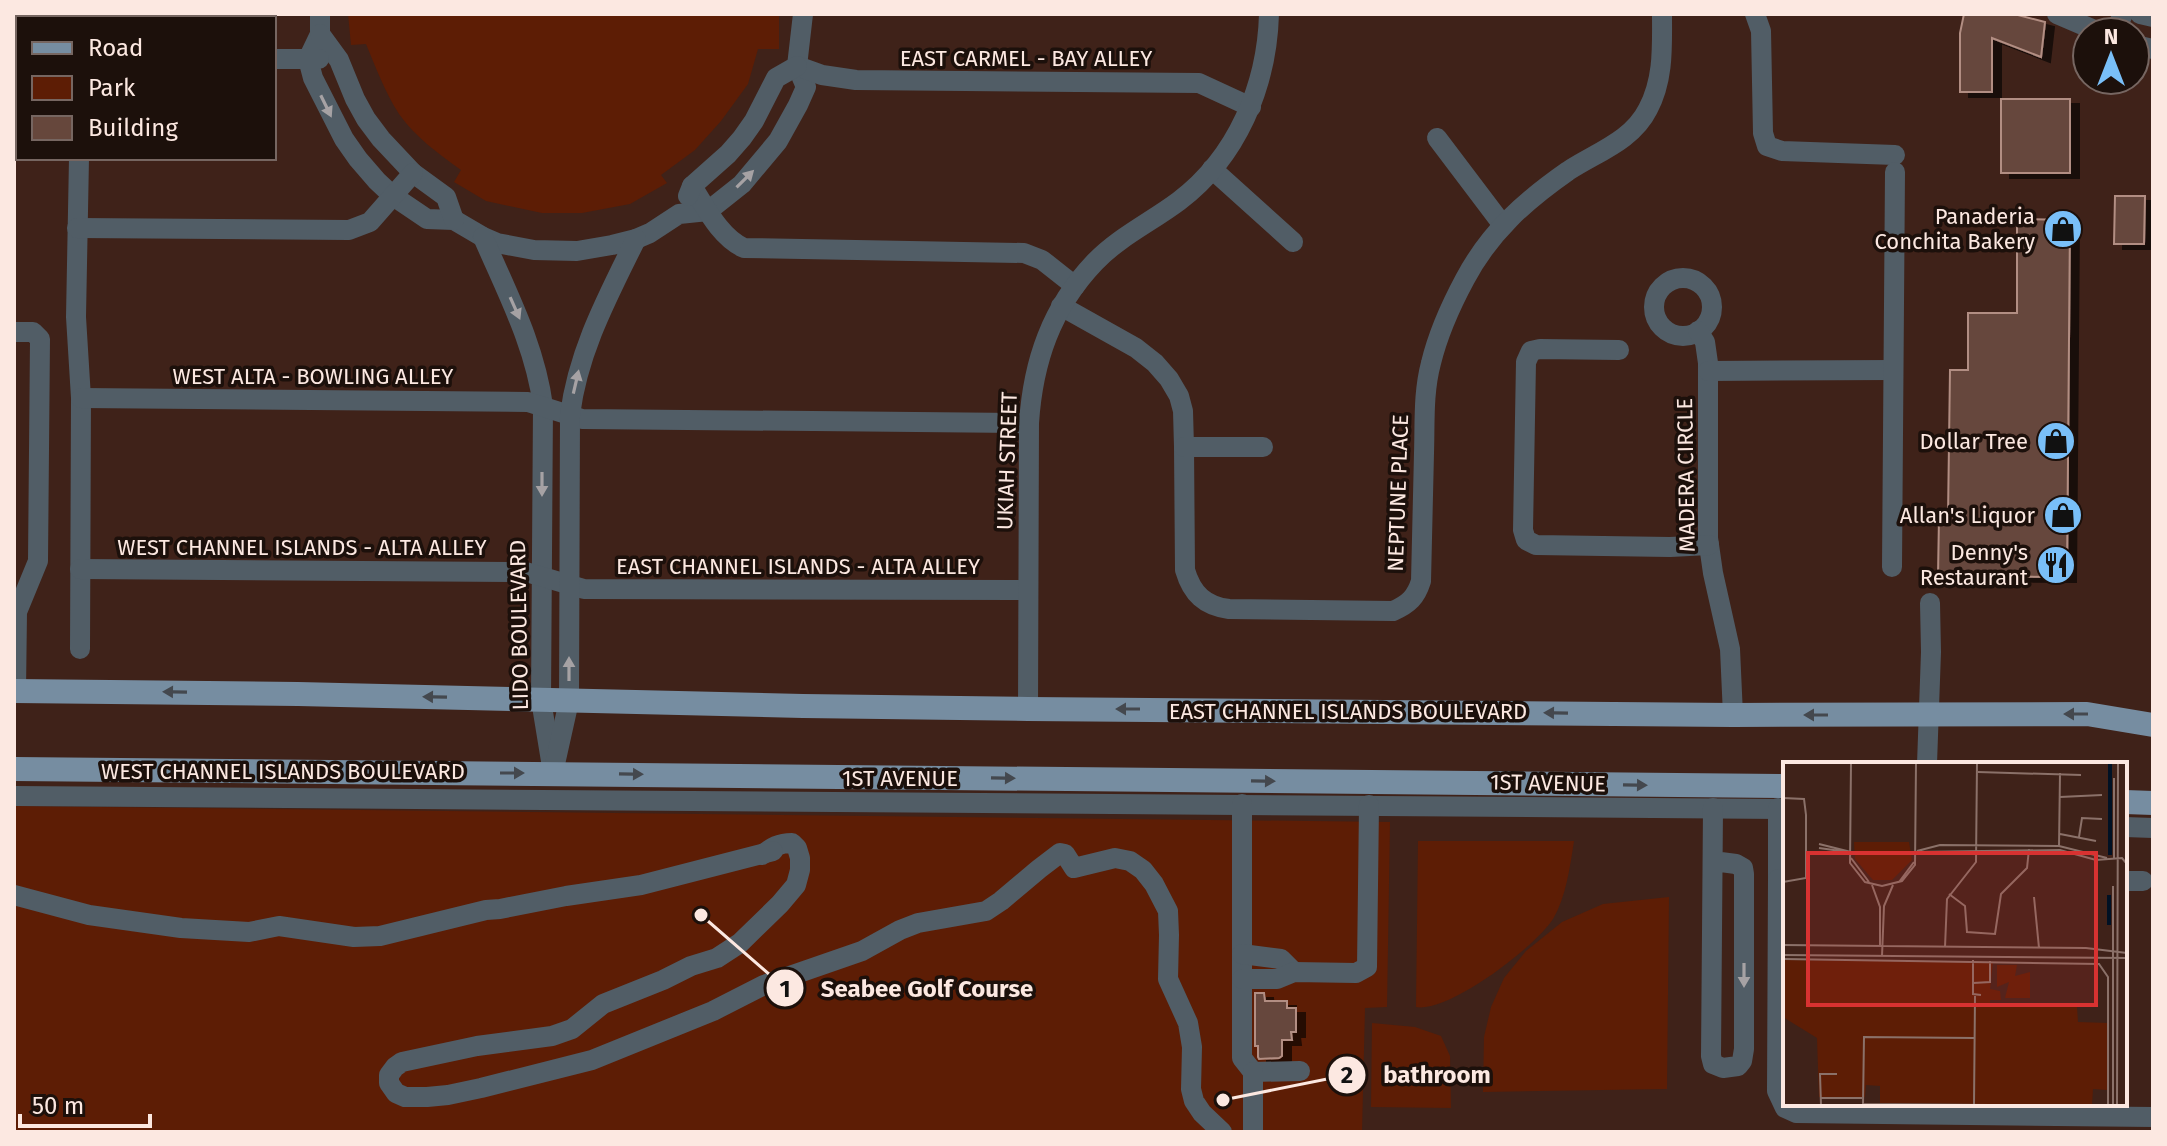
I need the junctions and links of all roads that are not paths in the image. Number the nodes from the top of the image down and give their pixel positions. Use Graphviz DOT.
graph roads {
  1 [pos="803,14"];
  2 [pos="1269,14"];
  3 [pos="1662,14"];
  4 [pos="1755,14"];
  5 [pos="2140,14"];
  6 [pos="2153,17"];
  7 [pos="320,24"];
  8 [pos="276,59"];
  9 [pos="308,59"];
  10 [pos="339,60"];
  11 [pos="797,66"];
  12 [pos="1251,107"];
  13 [pos="1437,138"];
  14 [pos="79,160"];
  15 [pos="1212,169"];
  16 [pos="413,173"];
  17 [pos="692,186"];
  18 [pos="393,196"];
  19 [pos="708,211"];
  20 [pos="679,214"];
  21 [pos="454,220"];
  22 [pos="1502,224"];
  23 [pos="77,228"];
  24 [pos="483,237"];
  25 [pos="636,239"];
  26 [pos="1293,242"];
  27 [pos="1075,286"];
  28 [pos="1061,306"];
  29 [pos="1698,331"];
  30 [pos="14,332"];
  31 [pos="1619,350"];
  32 [pos="1893,370"];
  33 [pos="1708,371"];
  34 [pos="81,398"];
  35 [pos="543,406"];
  36 [pos="570,415"];
  37 [pos="1029,423"];
  38 [pos="1184,447"];
  39 [pos="1263,447"];
  40 [pos="1709,545"];
  41 [pos="1892,567"];
  42 [pos="80,569"];
  43 [pos="542,576"];
  44 [pos="569,585"];
  45 [pos="1028,590"];
  46 [pos="1930,603"];
  47 [pos="80,649"];
  48 [pos="15,691"];
  49 [pos="541,700"];
  50 [pos="569,701"];
  51 [pos="1028,709"];
  52 [pos="1733,715"];
  53 [pos="1928,715"];
  54 [pos="2153,725"];
  55 [pos="1927,762"];
  56 [pos="14,769"];
  57 [pos="553,773"];
  58 [pos="2127,788"];
  59 [pos="2153,788"];
  60 [pos="14,796"];
  61 [pos="1783,801"];
  62 [pos="2127,802"];
  63 [pos="2153,803"];
  64 [pos="1242,804"];
  65 [pos="1369,805"];
  66 [pos="1713,808"];
  67 [pos="2127,827"];
  68 [pos="2153,828"];
  69 [pos="1713,861"];
  70 [pos="1782,879"];
  71 [pos="14,895"];
  72 [pos="1242,954"];
  73 [pos="1294,972"];
  74 [pos="1242,979"];
  75 [pos="1300,1071"];
  76 [pos="1253,1072"];
  77 [pos="1783,1104"];
  78 [pos="1784,1106"];
  79 [pos="2153,1117"];
  80 [pos="1222,1132"];
  81 [pos="1253,1132"];
  1 -- 11 [label="street"];
  2 -- 12 [label="street, UKIAH STREET"];
  3 -- 22 [label="street, NEPTUNE PLACE"];
  4 -- 32 [label="street"];
  5 -- 6 [label="street"];
  7 -- 9 [label="street"];
  7 -- 10 [label="street"];
  8 -- 9 [label="street"];
  9 -- 10 [label="street"];
  9 -- 18 [label="street, one-way"];
  10 -- 16 [label="street"];
  11 -- 12 [label="street, EAST CARMEL - BAY ALLEY"];
  11 -- 17 [label="street"];
  19 -- 11 [label="street, one-way"];
  12 -- 15 [label="street, UKIAH STREET"];
  13 -- 22 [label="street"];
  14 -- 23 [label="street"];
  15 -- 26 [label="street"];
  15 -- 27 [label="street, UKIAH STREET"];
  16 -- 18 [label="street"];
  16 -- 21 [label="street"];
  17 -- 19 [label="street"];
  17 -- 20 [label="street"];
  18 -- 21 [label="street"];
  18 -- 23 [label="street"];
  19 -- 20 [label="street"];
  19 -- 27 [label="street"];
  20 -- 25 [label="street"];
  21 -- 24 [label="street"];
  22 -- 38 [label="street, NEPTUNE PLACE"];
  23 -- 34 [label="street"];
  24 -- 25 [label="street"];
  24 -- 35 [label="street, LIDO BOULEVARD, one-way"];
  36 -- 25 [label="street, LIDO BOULEVARD, one-way"];
  27 -- 28 [label="street, UKIAH STREET"];
  28 -- 37 [label="street, UKIAH STREET"];
  28 -- 38 [label="street, NEPTUNE PLACE"];
  29 -- 33 [label="street, MADERA CIRCLE"];
  30 -- 48 [label="street"];
  31 -- 40 [label="street"];
  32 -- 33 [label="street"];
  32 -- 41 [label="street"];
  33 -- 40 [label="street, MADERA CIRCLE"];
  34 -- 35 [label="street, WEST ALTA - BOWLING ALLEY"];
  34 -- 42 [label="street"];
  35 -- 36 [label="street, WEST ALTA - BOWLING ALLEY"];
  35 -- 43 [label="street, LIDO BOULEVARD, one-way"];
  36 -- 37 [label="street, WEST ALTA - BOWLING ALLEY"];
  36 -- 44 [label="street, LIDO BOULEVARD"];
  37 -- 45 [label="street, UKIAH STREET"];
  38 -- 39 [label="street"];
  40 -- 52 [label="street, MADERA CIRCLE"];
  42 -- 43 [label="street, WEST CHANNEL ISLANDS - ALTA ALLEY"];
  42 -- 47 [label="street"];
  43 -- 44 [label="street, WEST CHANNEL ISLANDS - ALTA ALLEY"];
  43 -- 49 [label="street, LIDO BOULEVARD"];
  44 -- 45 [label="street, EAST CHANNEL ISLANDS - ALTA ALLEY"];
  50 -- 44 [label="street, LIDO BOULEVARD, one-way"];
  45 -- 51 [label="street, UKIAH STREET"];
  46 -- 53 [label="street"];
  49 -- 48 [label="main road, one-way"];
  49 -- 50 [label="main road, EAST CHANNEL ISLANDS BOULEVARD"];
  49 -- 57 [label="street, LIDO BOULEVARD"];
  50 -- 51 [label="main road, EAST CHANNEL ISLANDS BOULEVARD"];
  50 -- 57 [label="street, LIDO BOULEVARD"];
  52 -- 51 [label="main road, EAST CHANNEL ISLANDS BOULEVARD, one-way"];
  53 -- 52 [label="main road, EAST CHANNEL ISLANDS BOULEVARD, one-way"];
  54 -- 53 [label="main road, EAST CHANNEL ISLANDS BOULEVARD, one-way"];
  53 -- 55 [label="street"];
  56 -- 57 [label="main road, WEST CHANNEL ISLANDS BOULEVARD, one-way"];
  57 -- 61 [label="main road, one-way"];
  58 -- 59 [label="main road"];
  60 -- 64 [label="street, 1ST AVENUE"];
  61 -- 66 [label="street, 1ST AVENUE"];
  61 -- 70 [label="street"];
  62 -- 63 [label="main road"];
  64 -- 65 [label="street, 1ST AVENUE"];
  64 -- 72 [label="street"];
  65 -- 66 [label="street, 1ST AVENUE"];
  65 -- 73 [label="street"];
  66 -- 69 [label="street"];
  67 -- 68 [label="street"];
  69 -- 69 [label="street, one-way"];
  70 -- 77 [label="street"];
  71 -- 80 [label="street"];
  72 -- 73 [label="street"];
  72 -- 74 [label="street"];
  73 -- 74 [label="street"];
  74 -- 76 [label="street"];
  75 -- 76 [label="street"];
  76 -- 81 [label="street"];
  78 -- 79 [label="street"];
}
